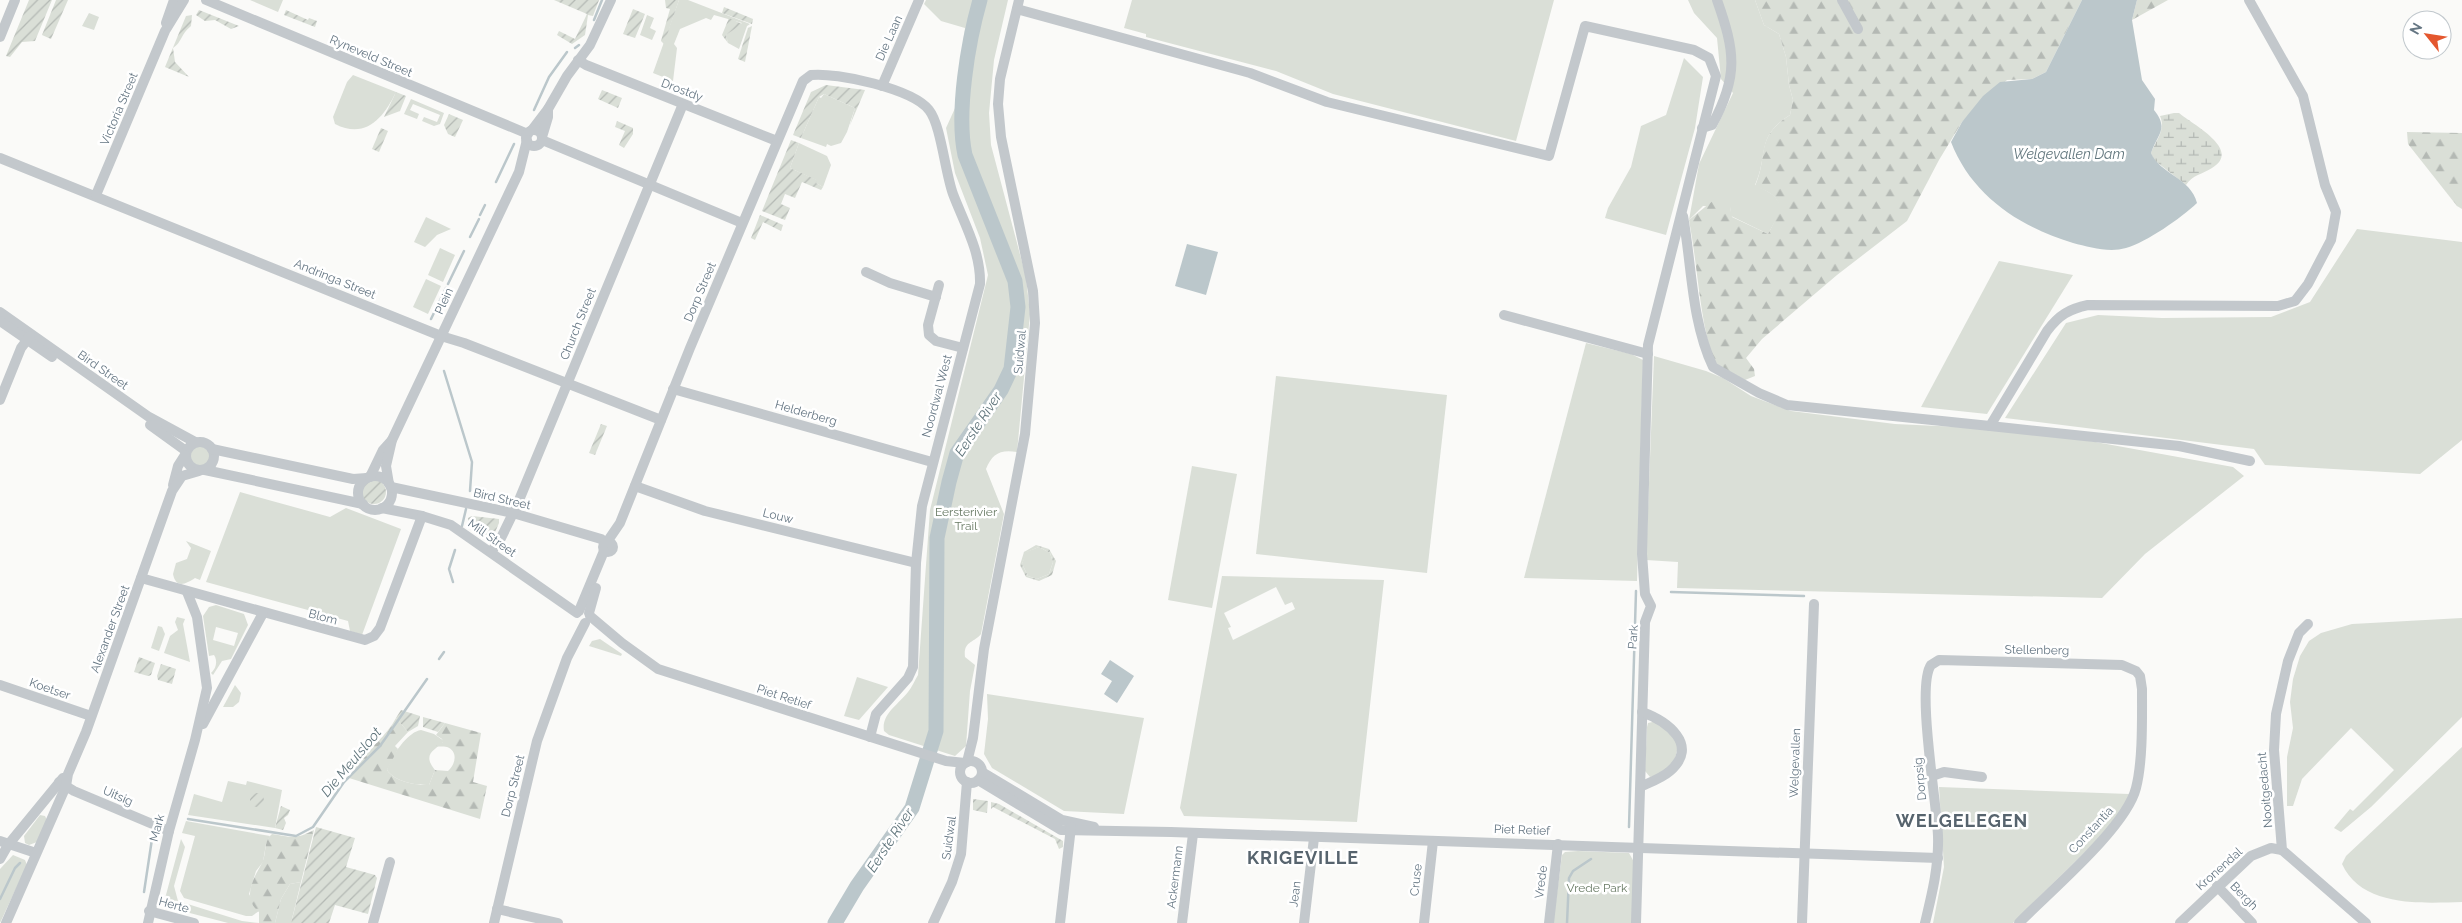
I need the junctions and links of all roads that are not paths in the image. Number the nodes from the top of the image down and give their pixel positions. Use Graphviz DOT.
graph roads {
  1 [pos="15,0"];
  2 [pos="174,0"];
  3 [pos="184,0"];
  4 [pos="206,0"];
  5 [pos="610,0"];
  6 [pos="920,0"];
  7 [pos="1717,0"];
  8 [pos="1842,0"];
  9 [pos="2249,0"];
  10 [pos="1018,4"];
  11 [pos="1858,29"];
  12 [pos="165,31"];
  13 [pos="0,37"];
  14 [pos="578,60"];
  15 [pos="811,75"];
  16 [pos="882,86"];
  17 [pos="682,104"];
  18 [pos="548,109"];
  19 [pos="1702,128"];
  20 [pos="529,135"];
  21 [pos="540,141"];
  22 [pos="777,141"];
  23 [pos="0,158"];
  24 [pos="518,172"];
  25 [pos="649,186"];
  26 [pos="96,196"];
  27 [pos="1682,212"];
  28 [pos="742,223"];
  29 [pos="866,272"];
  30 [pos="939,285"];
  31 [pos="936,297"];
  32 [pos="0,312"];
  33 [pos="1504,315"];
  34 [pos="0,321"];
  35 [pos="442,336"];
  36 [pos="30,337"];
  37 [pos="963,348"];
  38 [pos="1648,354"];
  39 [pos="567,384"];
  40 [pos="674,388"];
  41 [pos="0,400"];
  42 [pos="661,420"];
  43 [pos="1990,426"];
  44 [pos="392,440"];
  45 [pos="196,442"];
  46 [pos="212,449"];
  47 [pos="185,453"];
  48 [pos="2250,460"];
  49 [pos="932,462"];
  50 [pos="202,470"];
  51 [pos="368,477"];
  52 [pos="390,485"];
  53 [pos="635,486"];
  54 [pos="172,490"];
  55 [pos="363,504"];
  56 [pos="382,508"];
  57 [pos="513,513"];
  58 [pos="422,516"];
  59 [pos="608,547"];
  60 [pos="491,552"];
  61 [pos="916,563"];
  62 [pos="141,578"];
  63 [pos="188,592"];
  64 [pos="1814,604"];
  65 [pos="263,613"];
  66 [pos="583,617"];
  67 [pos="2308,624"];
  68 [pos="0,685"];
  69 [pos="1926,692"];
  70 [pos="2142,704"];
  71 [pos="1642,712"];
  72 [pos="91,716"];
  73 [pos="870,737"];
  74 [pos="195,740"];
  75 [pos="967,765"];
  76 [pos="980,776"];
  77 [pos="1932,776"];
  78 [pos="1982,777"];
  79 [pos="966,782"];
  80 [pos="63,784"];
  81 [pos="1642,786"];
  82 [pos="40,806"];
  83 [pos="54,814"];
  84 [pos="1071,828"];
  85 [pos="169,831"];
  86 [pos="1193,834"];
  87 [pos="1314,838"];
  88 [pos="1434,841"];
  89 [pos="4,843"];
  90 [pos="1558,844"];
  91 [pos="1639,848"];
  92 [pos="2282,850"];
  93 [pos="1804,853"];
  94 [pos="36,854"];
  95 [pos="1938,858"];
  96 [pos="0,859"];
  97 [pos="390,862"];
  98 [pos="2217,886"];
  99 [pos="497,909"];
  100 [pos="149,911"];
  101 [pos="6,923"];
  102 [pos="148,923"];
  103 [pos="194,923"];
  104 [pos="373,923"];
  105 [pos="494,923"];
  106 [pos="558,923"];
  107 [pos="933,923"];
  108 [pos="1060,923"];
  109 [pos="1182,923"];
  110 [pos="1304,923"];
  111 [pos="1424,923"];
  112 [pos="1549,923"];
  113 [pos="1636,923"];
  114 [pos="1802,923"];
  115 [pos="1925,923"];
  116 [pos="2018,923"];
  117 [pos="2180,923"];
  118 [pos="2252,923"];
  119 [pos="2366,923"];
  1 -- 13 [label="street"];
  2 -- 12 [label="street, Victoria Street"];
  3 -- 12 [label="street, Victoria Street"];
  4 -- 20 [label="street, Ryneveld Street"];
  5 -- 14 [label="street, Plein"];
  6 -- 16 [label="street, Die Laan"];
  7 -- 19 [label="street"];
  8 -- 11 [label="street"];
  9 -- 43 [label="street"];
  10 -- 19 [label="street, Park"];
  10 -- 75 [label="street, Suidwal"];
  12 -- 26 [label="street, Victoria Street"];
  14 -- 17 [label="street, Drostdy"];
  14 -- 18 [label="street, Plein"];
  15 -- 16 [label="street, Noordwal West"];
  15 -- 22 [label="street, Dorp Street"];
  16 -- 37 [label="street, Noordwal West"];
  17 -- 22 [label="street, Drostdy"];
  17 -- 25 [label="street, Church Street"];
  18 -- 20 [label="street, Plein"];
  18 -- 21 [label="street, Plein"];
  19 -- 27 [label="street, Park"];
  20 -- 21 [label="street, Ryneveld Street"];
  20 -- 24 [label="street, Plein"];
  21 -- 24 [label="street, Plein"];
  21 -- 25 [label="street"];
  22 -- 28 [label="street, Dorp Street"];
  23 -- 26 [label="street, Andringa Street"];
  24 -- 35 [label="street, Plein"];
  25 -- 28 [label="street"];
  25 -- 39 [label="street, Church Street"];
  26 -- 35 [label="street, Andringa Street"];
  27 -- 38 [label="street, Park"];
  27 -- 43 [label="street"];
  28 -- 40 [label="street, Dorp Street"];
  29 -- 31 [label="street"];
  30 -- 31 [label="street"];
  31 -- 37 [label="street"];
  32 -- 36 [label="street, Bird Street"];
  33 -- 38 [label="street"];
  34 -- 36 [label="street, Bird Street"];
  35 -- 39 [label="street, Andringa Street"];
  35 -- 44 [label="street, Plein"];
  36 -- 41 [label="street"];
  36 -- 45 [label="street, Bird Street"];
  36 -- 47 [label="street, Bird Street"];
  37 -- 49 [label="street, Noordwal West"];
  38 -- 71 [label="street, Park"];
  39 -- 42 [label="street, Andringa Street"];
  39 -- 57 [label="street, Church Street"];
  40 -- 42 [label="street, Dorp Street"];
  40 -- 49 [label="street, Helderberg"];
  42 -- 53 [label="street, Dorp Street"];
  43 -- 48 [label="street"];
  44 -- 51 [label="street, Plein"];
  44 -- 52 [label="street, Plein"];
  45 -- 46 [label="street"];
  45 -- 47 [label="street"];
  46 -- 50 [label="street"];
  46 -- 51 [label="street"];
  47 -- 50 [label="street"];
  47 -- 54 [label="street, Alexander Street"];
  49 -- 61 [label="street, Noordwal West"];
  50 -- 54 [label="street, Alexander Street"];
  50 -- 55 [label="street"];
  51 -- 52 [label="street"];
  51 -- 55 [label="street"];
  52 -- 56 [label="street"];
  52 -- 57 [label="street, Bird Street"];
  53 -- 59 [label="street, Dorp Street"];
  53 -- 61 [label="street, Louw"];
  54 -- 62 [label="street, Alexander Street"];
  55 -- 56 [label="street"];
  56 -- 58 [label="street, Mill Street"];
  57 -- 59 [label="street, Bird Street"];
  57 -- 60 [label="street, Church Street"];
  58 -- 60 [label="street, Mill Street"];
  58 -- 65 [label="street, Blom"];
  59 -- 66 [label="street, Dorp Street"];
  60 -- 66 [label="street, Mill Street"];
  61 -- 73 [label="street, Noordwal West"];
  62 -- 63 [label="street, Blom"];
  62 -- 72 [label="street, Alexander Street"];
  63 -- 65 [label="street, Blom"];
  63 -- 74 [label="street, Mark"];
  64 -- 93 [label="street, Welgevallen"];
  65 -- 74 [label="street, Mark"];
  66 -- 73 [label="street, Piet Retief"];
  66 -- 99 [label="street, Dorp Street"];
  67 -- 92 [label="street, Nooitgedacht"];
  68 -- 72 [label="street, Koetser"];
  69 -- 70 [label="street, Stellenberg"];
  69 -- 77 [label="street, Dorpsig"];
  70 -- 116 [label="street, Constantia"];
  71 -- 81 [label="street, Park"];
  71 -- 81 [label="street"];
  72 -- 80 [label="street, Alexander Street"];
  73 -- 75 [label="street, Piet Retief"];
  74 -- 85 [label="street, Mark"];
  75 -- 76 [label="street"];
  75 -- 79 [label="street"];
  76 -- 79 [label="street"];
  76 -- 84 [label="street, Piet Retief"];
  77 -- 78 [label="street"];
  77 -- 95 [label="street, Dorpsig"];
  79 -- 107 [label="street, Suidwal"];
  80 -- 82 [label="street, Alexander Street"];
  80 -- 83 [label="street, Alexander Street"];
  80 -- 85 [label="street, Uitsig"];
  81 -- 91 [label="street, Park"];
  82 -- 83 [label="street"];
  82 -- 89 [label="street, Alexander Street"];
  83 -- 94 [label="street, Alexander Street"];
  84 -- 86 [label="street, Piet Retief"];
  84 -- 108 [label="street"];
  85 -- 100 [label="street, Mark"];
  86 -- 87 [label="street, Piet Retief"];
  86 -- 109 [label="street, Ackermann"];
  87 -- 88 [label="street, Piet Retief"];
  87 -- 110 [label="street, Jean"];
  88 -- 90 [label="street, Piet Retief"];
  88 -- 111 [label="street, Cruse"];
  89 -- 94 [label="street"];
  89 -- 96 [label="street, Alexander Street"];
  90 -- 91 [label="street, Piet Retief"];
  90 -- 112 [label="street, Vrede"];
  91 -- 93 [label="street, Piet Retief"];
  91 -- 113 [label="street, Park"];
  92 -- 98 [label="street, Kronendal"];
  92 -- 119 [label="street"];
  93 -- 95 [label="street, Piet Retief"];
  93 -- 114 [label="street, Welgevallen"];
  94 -- 101 [label="street, Alexander Street"];
  95 -- 115 [label="street, Dorpsig"];
  97 -- 104 [label="street"];
  98 -- 117 [label="street, Kronendal"];
  98 -- 118 [label="street, Bergh"];
  99 -- 105 [label="street, Dorp Street"];
  99 -- 106 [label="street"];
  100 -- 102 [label="street, Mark"];
  100 -- 103 [label="street, Herte"];
}
